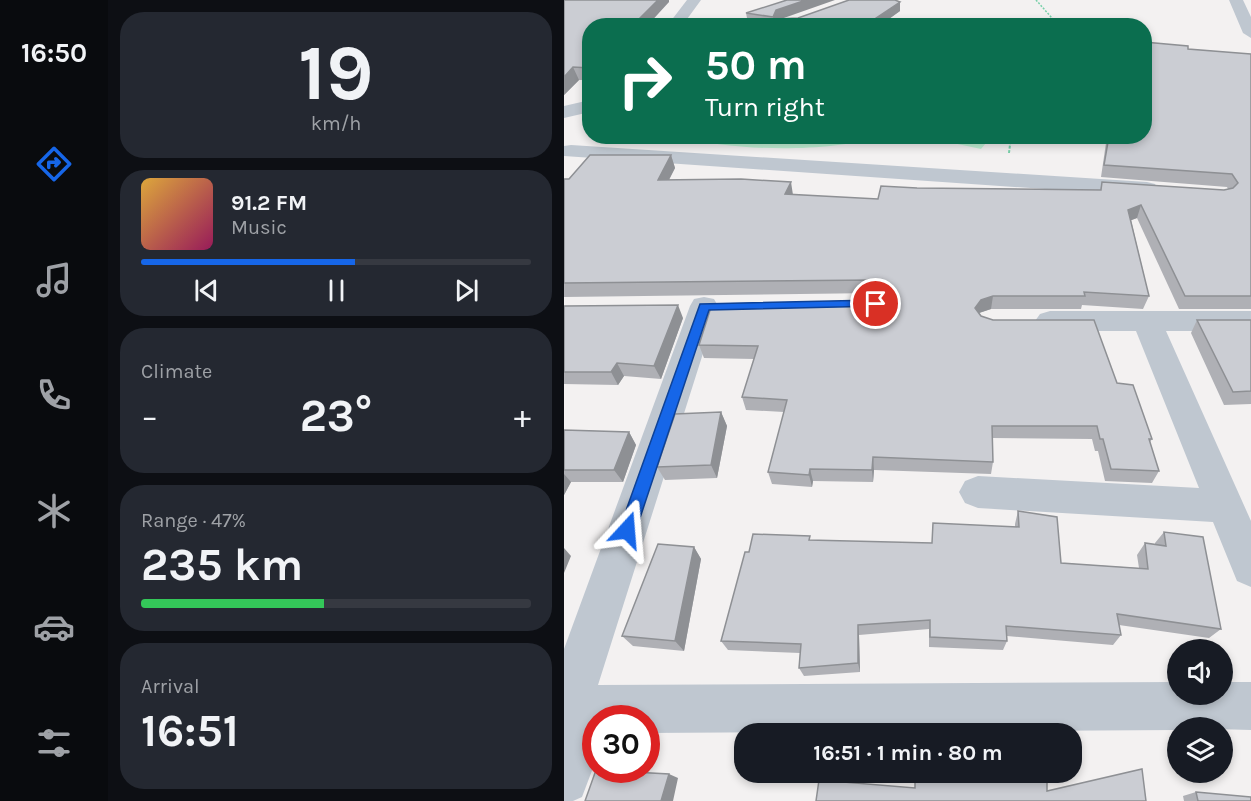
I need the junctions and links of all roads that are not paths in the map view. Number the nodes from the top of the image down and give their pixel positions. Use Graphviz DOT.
graph roads {
  1 [pos="694,0"];
  2 [pos="1236,0"];
  3 [pos="680,18"];
  4 [pos="1248,18"];
  5 [pos="1251,33"];
  6 [pos="582,108"];
  7 [pos="564,112"];
  8 [pos="582,138"];
  9 [pos="567,155"];
  10 [pos="1171,191"];
  11 [pos="704,306"];
  12 [pos="1027,321"];
  13 [pos="1147,321"];
  14 [pos="1251,321"];
  15 [pos="978,492"];
  16 [pos="1226,506"];
  17 [pos="1251,567"];
  18 [pos="1251,706"];
  19 [pos="573,709"];
  20 [pos="564,779"];
  1 -- 3 [label="street"];
  2 -- 4 [label="street"];
  4 -- 5 [label="street"];
  6 -- 7 [label="street"];
  8 -- 9 [label="street"];
  9 -- 10 [label="street"];
  11 -- 19 [label="street"];
  12 -- 13 [label="street"];
  13 -- 14 [label="street"];
  13 -- 16 [label="street"];
  15 -- 16 [label="street"];
  16 -- 17 [label="street"];
  18 -- 19 [label="street"];
  19 -- 20 [label="street"];
}
